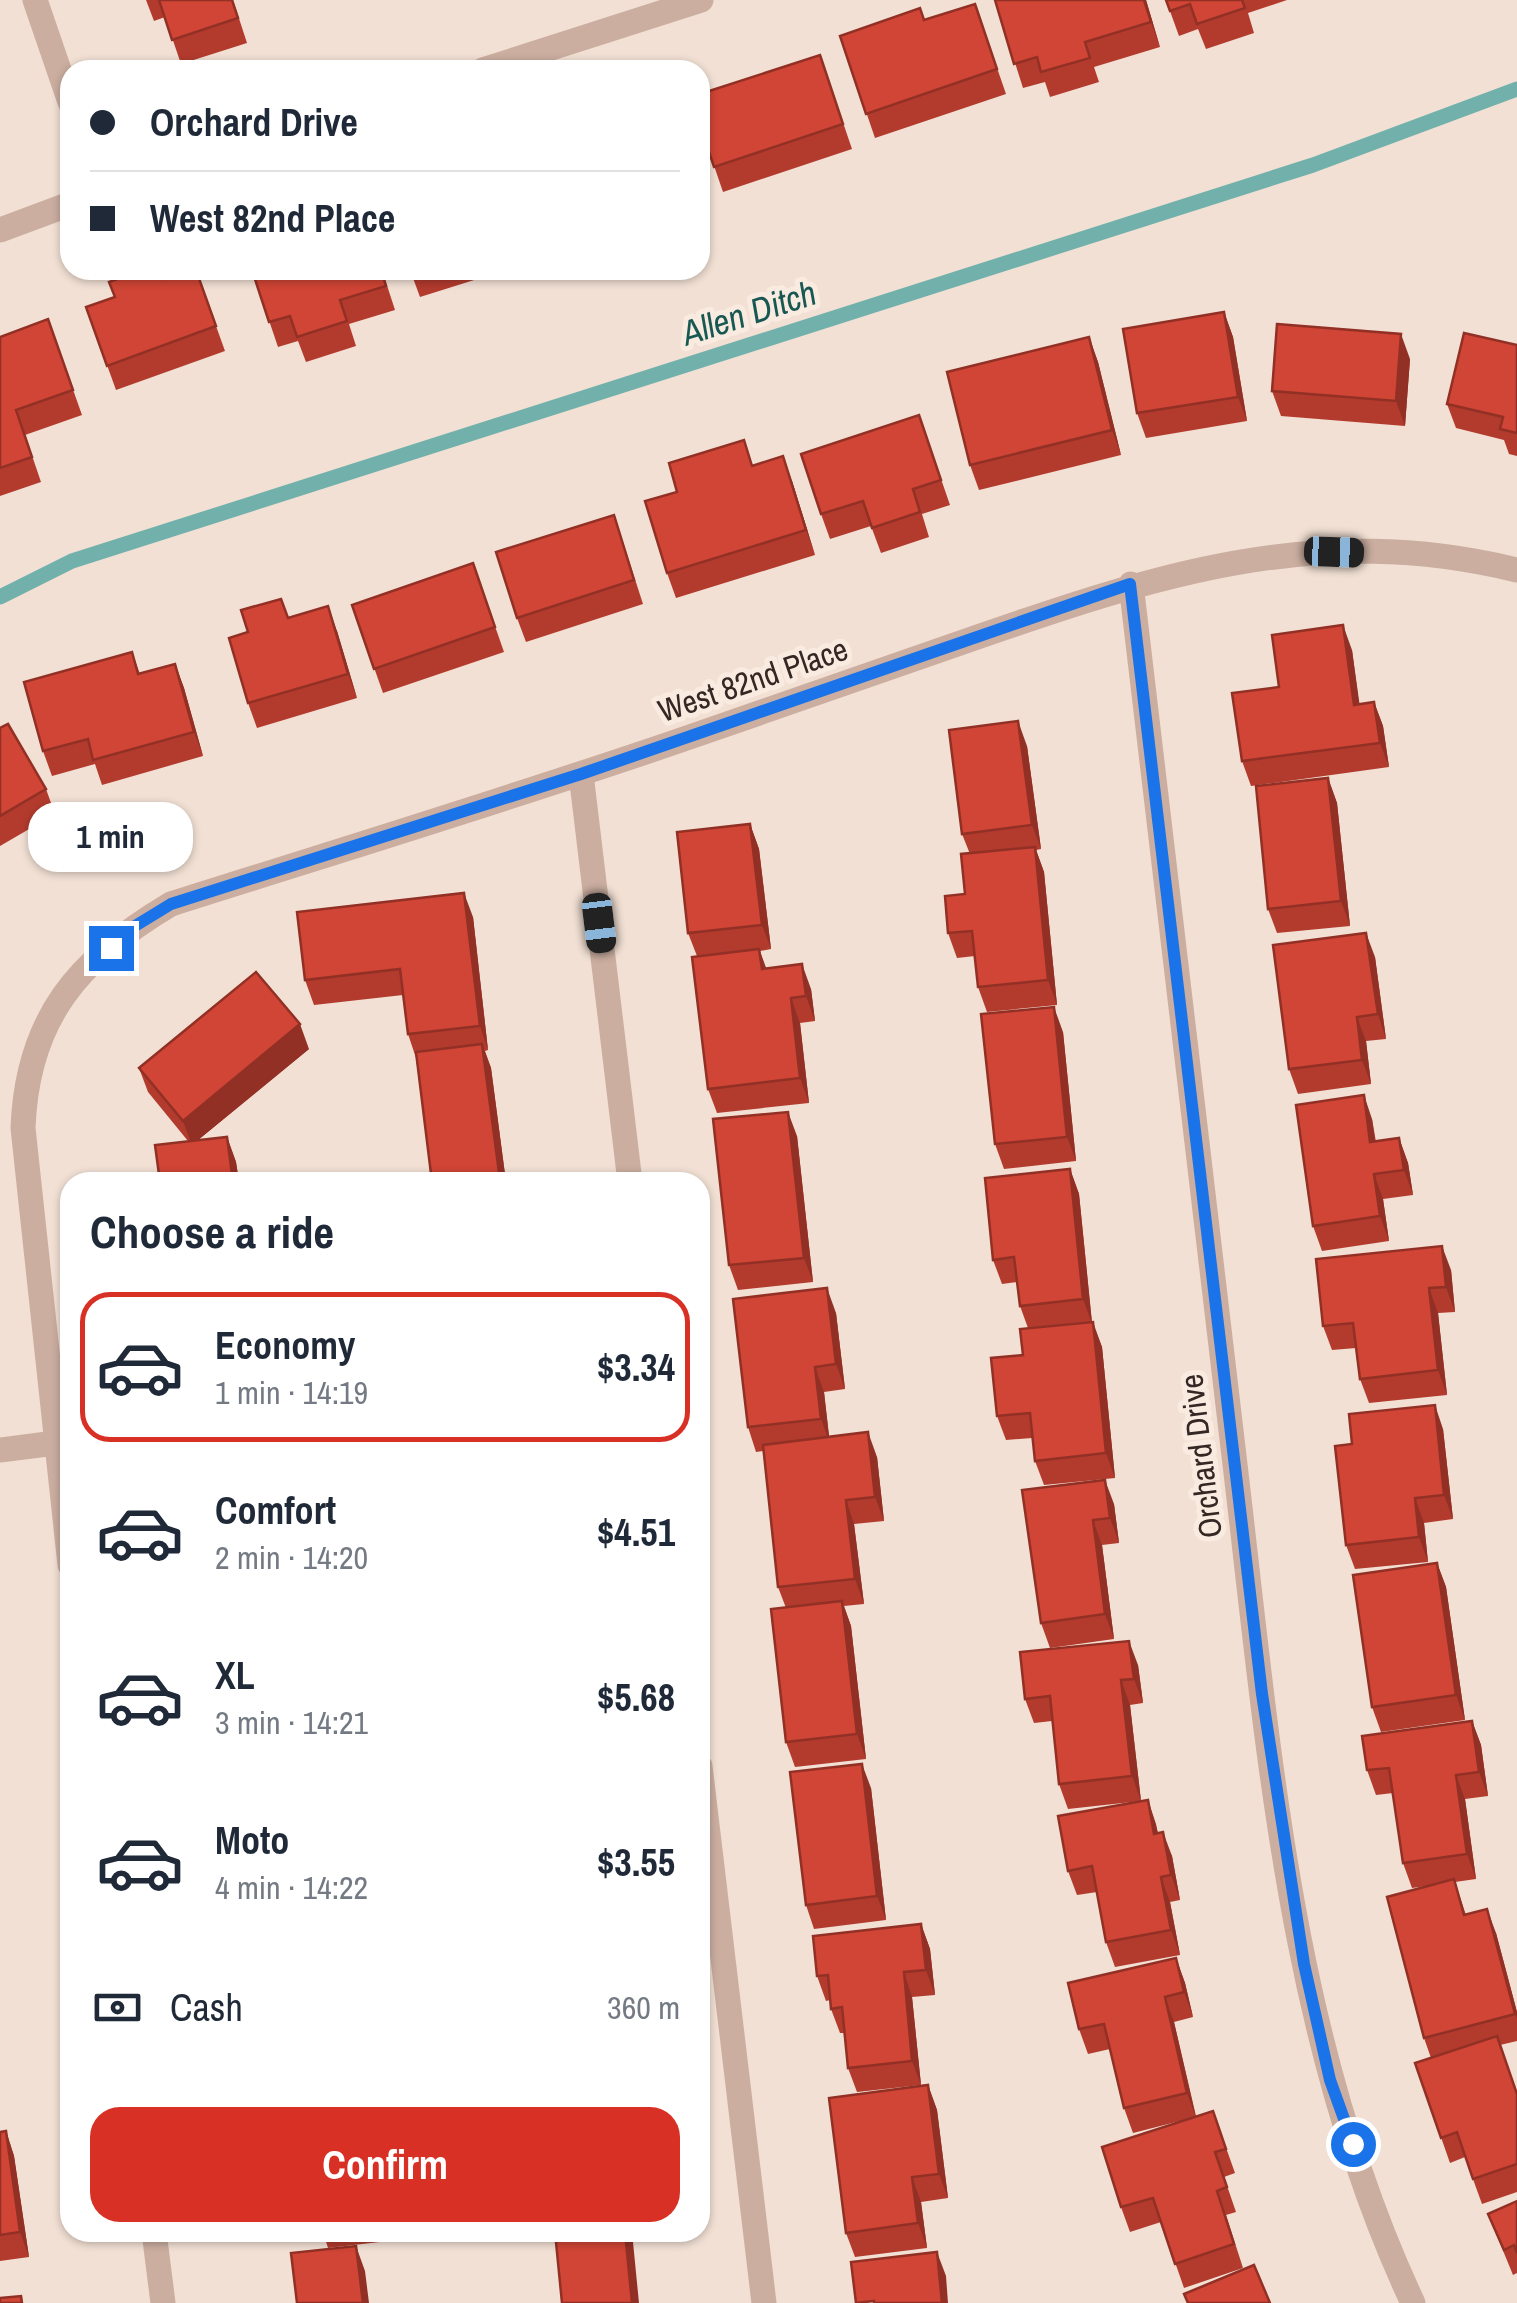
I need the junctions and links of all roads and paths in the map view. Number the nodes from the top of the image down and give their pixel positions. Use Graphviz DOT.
graph roads {
  1 [pos="35,0"];
  2 [pos="700,0"];
  3 [pos="514,60"];
  4 [pos="60,73"];
  5 [pos="60,208"];
  6 [pos="0,230"];
  7 [pos="1517,570"];
  8 [pos="1130,584"];
  9 [pos="581,774"];
  10 [pos="629,1172"];
  11 [pos="55,1443"];
  12 [pos="0,1450"];
  13 [pos="60,1483"];
  14 [pos="710,1850"];
  15 [pos="155,2242"];
  16 [pos="163,2303"];
  17 [pos="764,2303"];
  18 [pos="1414,2303"];
  1 -- 4 [label="street"];
  2 -- 3 [label="street"];
  5 -- 6 [label="street"];
  7 -- 8 [label="street, West 82nd Place"];
  8 -- 9 [label="street, West 82nd Place"];
  8 -- 18 [label="street, Orchard Drive"];
  9 -- 10 [label="street"];
  9 -- 11 [label="street, West 82nd Place"];
  11 -- 12 [label="street"];
  11 -- 13 [label="street, West 82nd Place"];
  14 -- 17 [label="street"];
  15 -- 16 [label="street"];
}
